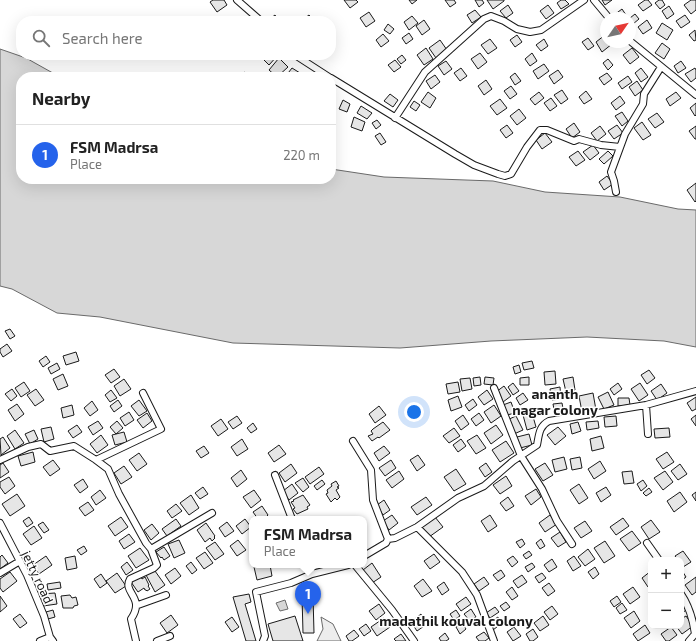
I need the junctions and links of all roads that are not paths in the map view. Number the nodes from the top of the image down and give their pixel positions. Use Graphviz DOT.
graph roads {
  1 [pos="237,0"];
  2 [pos="584,0"];
  3 [pos="594,0"];
  4 [pos="604,12"];
  5 [pos="255,16"];
  6 [pos="636,46"];
  7 [pos="303,60"];
  8 [pos="660,67"];
  9 [pos="321,72"];
  10 [pos="336,82"];
  11 [pos="696,95"];
  12 [pos="395,118"];
  13 [pos="620,147"];
  14 [pos="616,192"];
  15 [pos="494,388"];
  16 [pos="696,391"];
  17 [pos="143,393"];
  18 [pos="646,406"];
  19 [pos="648,434"];
  20 [pos="353,441"];
  21 [pos="521,456"];
  22 [pos="0,460"];
  23 [pos="96,460"];
  24 [pos="274,475"];
  25 [pos="212,513"];
  26 [pos="291,516"];
  27 [pos="0,523"];
  28 [pos="417,527"];
  29 [pos="388,539"];
  30 [pos="647,543"];
  31 [pos="572,544"];
  32 [pos="152,549"];
  33 [pos="367,554"];
  34 [pos="657,557"];
  35 [pos="20,562"];
  36 [pos="310,568"];
  37 [pos="336,568"];
  38 [pos="357,568"];
  39 [pos="0,573"];
  40 [pos="312,574"];
  41 [pos="166,595"];
  42 [pos="684,598"];
  43 [pos="138,605"];
  44 [pos="170,636"];
  45 [pos="51,639"];
  46 [pos="40,641"];
  47 [pos="136,641"];
  48 [pos="157,641"];
  49 [pos="263,641"];
  50 [pos="414,641"];
  51 [pos="494,641"];
  52 [pos="689,641"];
  1 -- 5 [label="street"];
  2 -- 12 [label="street"];
  3 -- 4 [label="street"];
  6 -- 8 [label="street"];
  7 -- 9 [label="street"];
  8 -- 11 [label="street"];
  8 -- 13 [label="street"];
  10 -- 12 [label="street"];
  12 -- 13 [label="street"];
  13 -- 14 [label="street"];
  15 -- 21 [label="street"];
  16 -- 18 [label="street"];
  17 -- 23 [label="street"];
  18 -- 19 [label="street"];
  18 -- 21 [label="street"];
  20 -- 29 [label="street"];
  21 -- 28 [label="street"];
  21 -- 31 [label="street"];
  22 -- 23 [label="street"];
  23 -- 32 [label="street"];
  24 -- 26 [label="street"];
  25 -- 32 [label="street"];
  27 -- 35 [label="street, jetty road"];
  28 -- 29 [label="street"];
  28 -- 51 [label="street"];
  29 -- 33 [label="street"];
  30 -- 34 [label="street"];
  32 -- 43 [label="street"];
  35 -- 39 [label="street"];
  35 -- 45 [label="street, jetty road"];
  36 -- 40 [label="street"];
  37 -- 40 [label="street"];
  38 -- 50 [label="street"];
  40 -- 49 [label="street"];
  41 -- 43 [label="street"];
  42 -- 52 [label="street"];
  43 -- 47 [label="street"];
  44 -- 48 [label="street"];
  45 -- 46 [label="street"];
}
